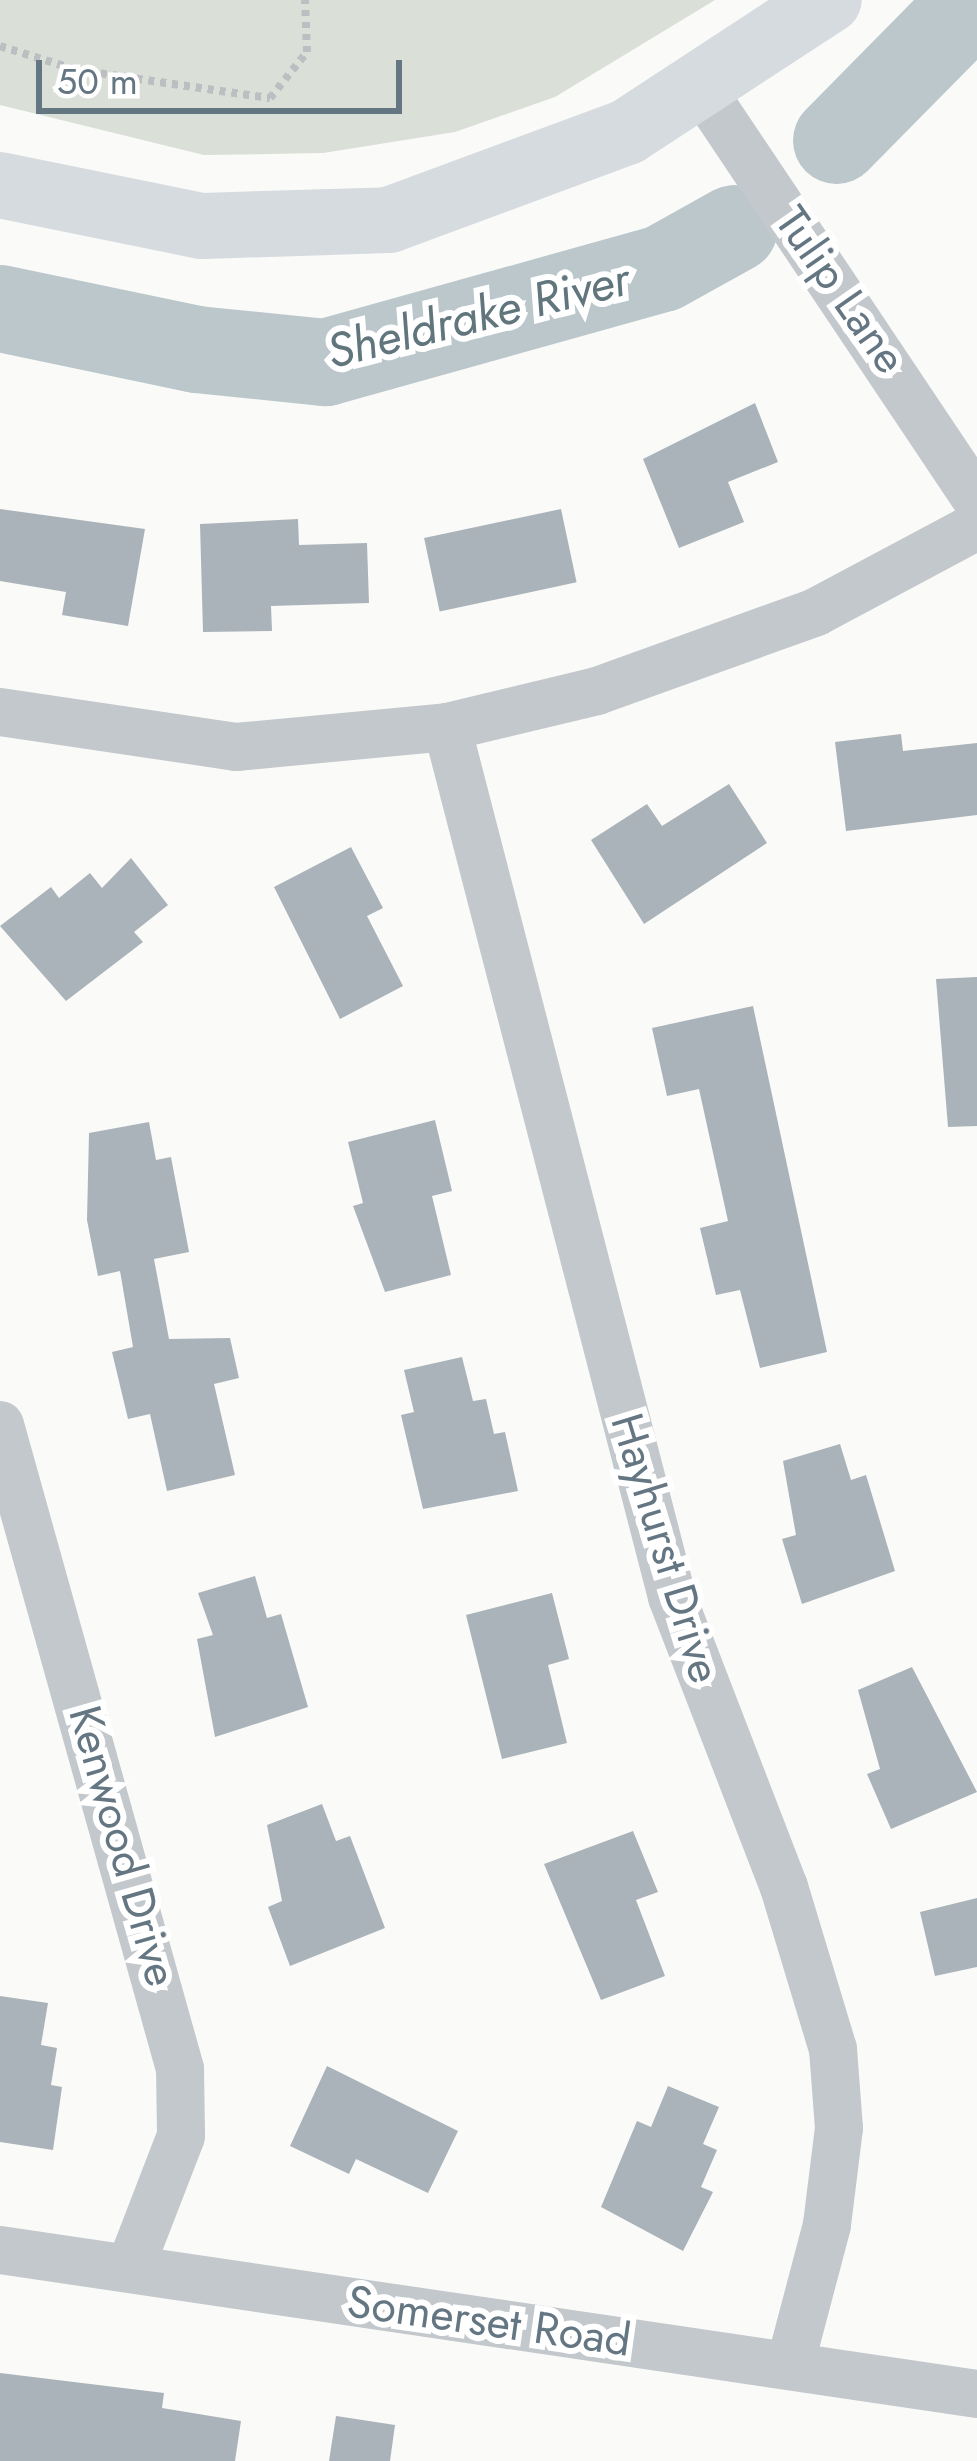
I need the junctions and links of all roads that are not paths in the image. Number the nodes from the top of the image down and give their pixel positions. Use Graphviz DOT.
graph roads {
  1 [pos="829,0"];
  2 [pos="699,85"];
  3 [pos="0,185"];
  4 [pos="977,500"];
  5 [pos="977,526"];
  6 [pos="0,712"];
  7 [pos="447,727"];
  8 [pos="0,1425"];
  9 [pos="0,2250"];
  10 [pos="130,2268"];
  11 [pos="790,2365"];
  12 [pos="977,2393"];
  1 -- 2 [label="street"];
  2 -- 3 [label="street"];
  2 -- 4 [label="street, Tulip Lane"];
  5 -- 7 [label="street"];
  6 -- 7 [label="street"];
  7 -- 11 [label="street, Hayhurst Drive"];
  8 -- 10 [label="street, Kenwood Drive"];
  9 -- 10 [label="street, Somerset Road"];
  10 -- 11 [label="street, Somerset Road"];
  11 -- 12 [label="street, Somerset Road"];
}
